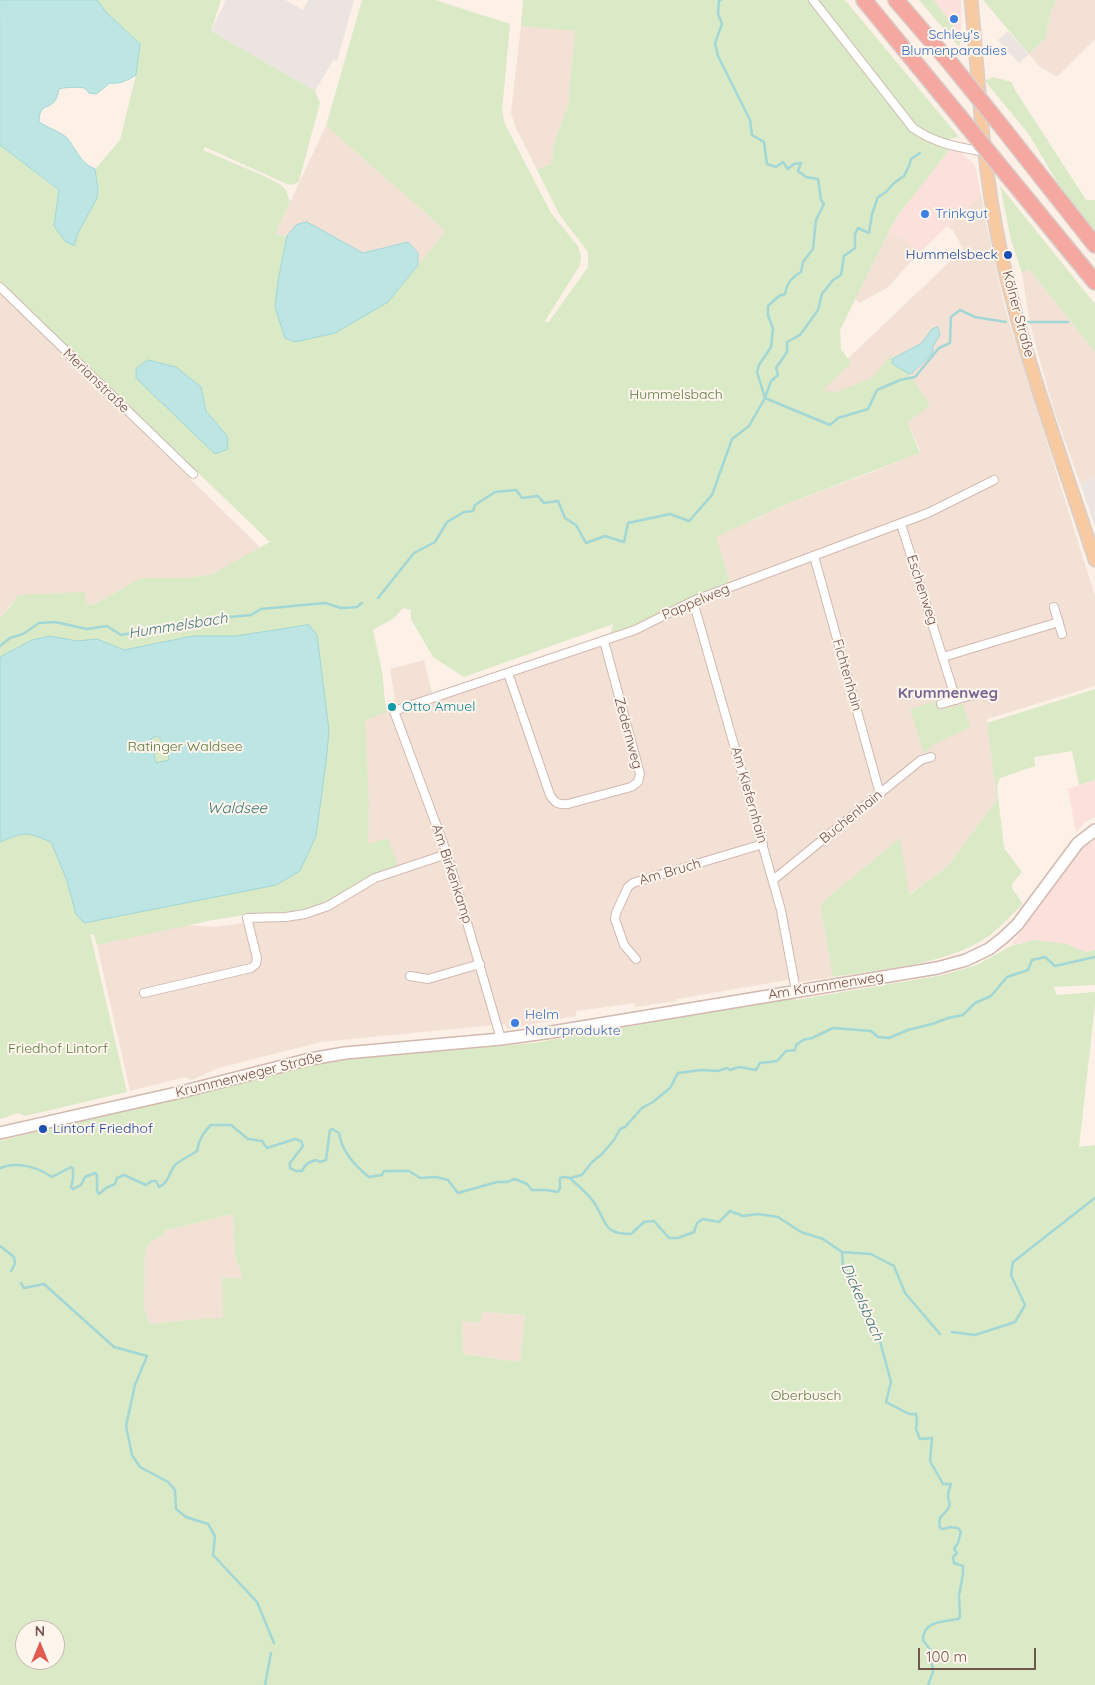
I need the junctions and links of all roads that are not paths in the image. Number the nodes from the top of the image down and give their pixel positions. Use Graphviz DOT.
graph roads {
  1 [pos="813,0"];
  2 [pos="864,0"];
  3 [pos="896,0"];
  4 [pos="971,0"];
  5 [pos="985,152"];
  6 [pos="1095,245"];
  7 [pos="1095,282"];
  8 [pos="0,287"];
  9 [pos="193,474"];
  10 [pos="994,480"];
  11 [pos="901,524"];
  12 [pos="814,556"];
  13 [pos="1095,560"];
  14 [pos="693,601"];
  15 [pos="1054,607"];
  16 [pos="1059,622"];
  17 [pos="1062,634"];
  18 [pos="604,641"];
  19 [pos="943,657"];
  20 [pos="508,673"];
  21 [pos="972,695"];
  22 [pos="956,700"];
  23 [pos="941,704"];
  24 [pos="394,711"];
  25 [pos="931,757"];
  26 [pos="880,794"];
  27 [pos="1095,830"];
  28 [pos="763,844"];
  29 [pos="447,854"];
  30 [pos="772,880"];
  31 [pos="636,959"];
  32 [pos="480,964"];
  33 [pos="410,976"];
  34 [pos="796,991"];
  35 [pos="144,993"];
  36 [pos="501,1039"];
  37 [pos="0,1133"];
  1 -- 5 [label="street"];
  2 -- 7 [label="highway, bridge"];
  3 -- 6 [label="highway, bridge"];
  4 -- 5 [label="main road, Kölner Straße"];
  5 -- 13 [label="main road, Kölner Straße"];
  8 -- 9 [label="street, Merianstraße"];
  10 -- 11 [label="street, Pappelweg"];
  11 -- 12 [label="street, Pappelweg"];
  11 -- 19 [label="street, Eschenweg"];
  12 -- 14 [label="street, Pappelweg"];
  12 -- 26 [label="street, Fichtenhain"];
  14 -- 18 [label="street, Pappelweg"];
  14 -- 28 [label="street, Am Kiefernhain"];
  15 -- 16 [label="street"];
  16 -- 17 [label="street"];
  16 -- 19 [label="street"];
  18 -- 20 [label="street, Pappelweg"];
  18 -- 20 [label="street, Zedernweg"];
  19 -- 22 [label="street, Eschenweg"];
  20 -- 24 [label="street, Pappelweg"];
  21 -- 22 [label="street"];
  22 -- 23 [label="street"];
  24 -- 29 [label="street, Am Birkenkamp"];
  25 -- 26 [label="street, Buchenhain"];
  26 -- 30 [label="street, Buchenhain"];
  27 -- 34 [label="main road, Am Krummenweg"];
  28 -- 30 [label="street, Am Kiefernhain"];
  28 -- 31 [label="street, Am Bruch"];
  29 -- 32 [label="street, Am Birkenkamp"];
  29 -- 35 [label="street"];
  30 -- 34 [label="street, Am Kiefernhain"];
  32 -- 33 [label="street"];
  32 -- 36 [label="street, Am Birkenkamp"];
  34 -- 36 [label="main road, Am Krummenweg"];
  36 -- 37 [label="main road, Krummenweger Straße"];
}
